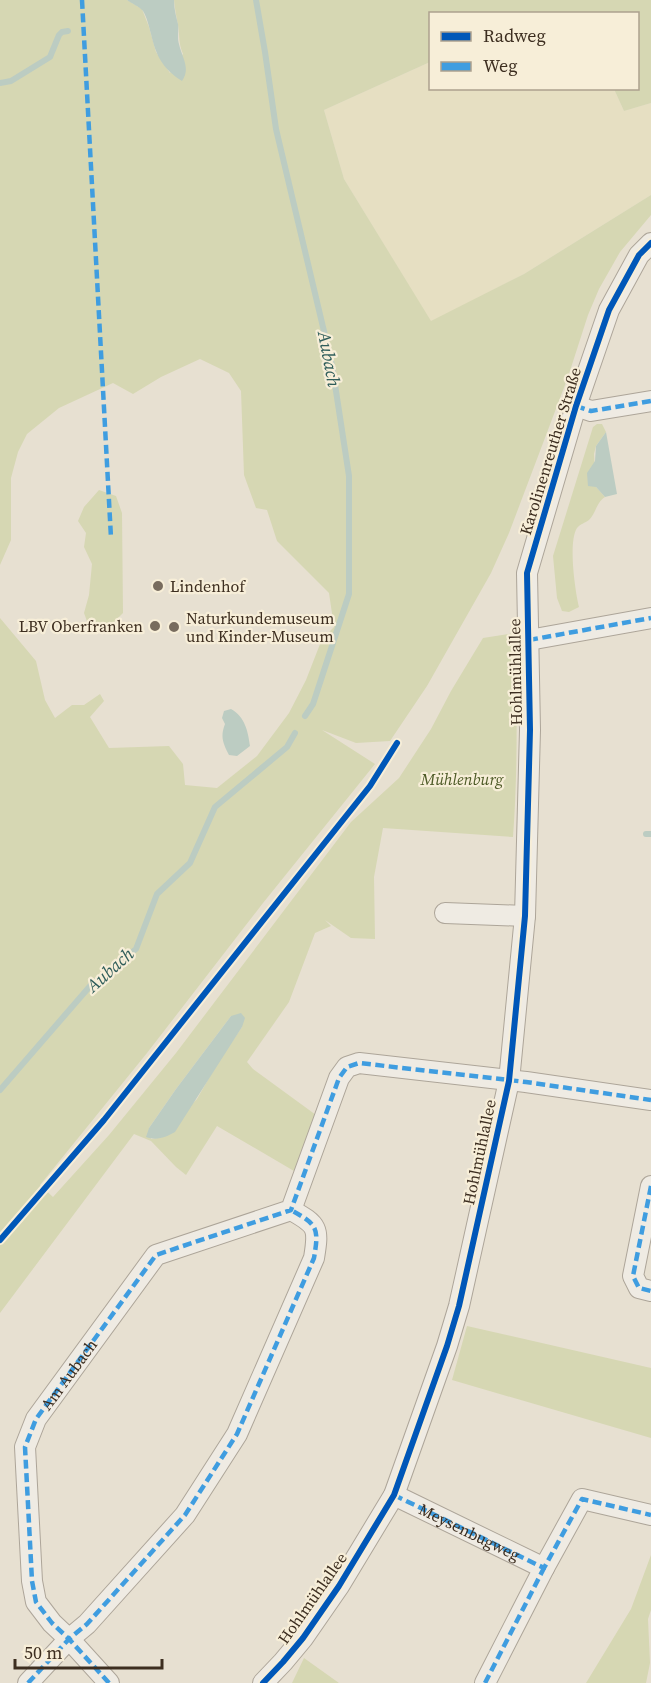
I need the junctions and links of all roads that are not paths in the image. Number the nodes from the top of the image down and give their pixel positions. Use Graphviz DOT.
graph roads {
  1 [pos="651,243"];
  2 [pos="651,401"];
  3 [pos="576,406"];
  4 [pos="526,573"];
  5 [pos="651,618"];
  6 [pos="529,640"];
  7 [pos="445,914"];
  8 [pos="525,916"];
  9 [pos="509,1081"];
  10 [pos="651,1100"];
  11 [pos="651,1186"];
  12 [pos="291,1210"];
  13 [pos="651,1291"];
  14 [pos="394,1495"];
  15 [pos="651,1515"];
  16 [pos="544,1568"];
  17 [pos="69,1639"];
  18 [pos="28,1683"];
  19 [pos="109,1683"];
  20 [pos="263,1683"];
  21 [pos="485,1683"];
  1 -- 3 [label="street, Karolinenreuther Straße"];
  2 -- 3 [label="street"];
  3 -- 4 [label="street, Karolinenreuther Straße"];
  4 -- 6 [label="street, Hohlmühlallee"];
  5 -- 6 [label="street"];
  6 -- 8 [label="street, Hohlmühlallee"];
  7 -- 8 [label="street"];
  8 -- 9 [label="street, Hohlmühlallee"];
  9 -- 10 [label="street"];
  9 -- 12 [label="street"];
  9 -- 14 [label="street, Hohlmühlallee"];
  11 -- 13 [label="street"];
  12 -- 17 [label="street"];
  12 -- 17 [label="street, Am Aubach"];
  14 -- 16 [label="street, Meysenbugweg"];
  14 -- 20 [label="street, Hohlmühlallee"];
  15 -- 16 [label="street"];
  16 -- 21 [label="street"];
  17 -- 18 [label="street"];
  17 -- 19 [label="street, Am Aubach"];
}
